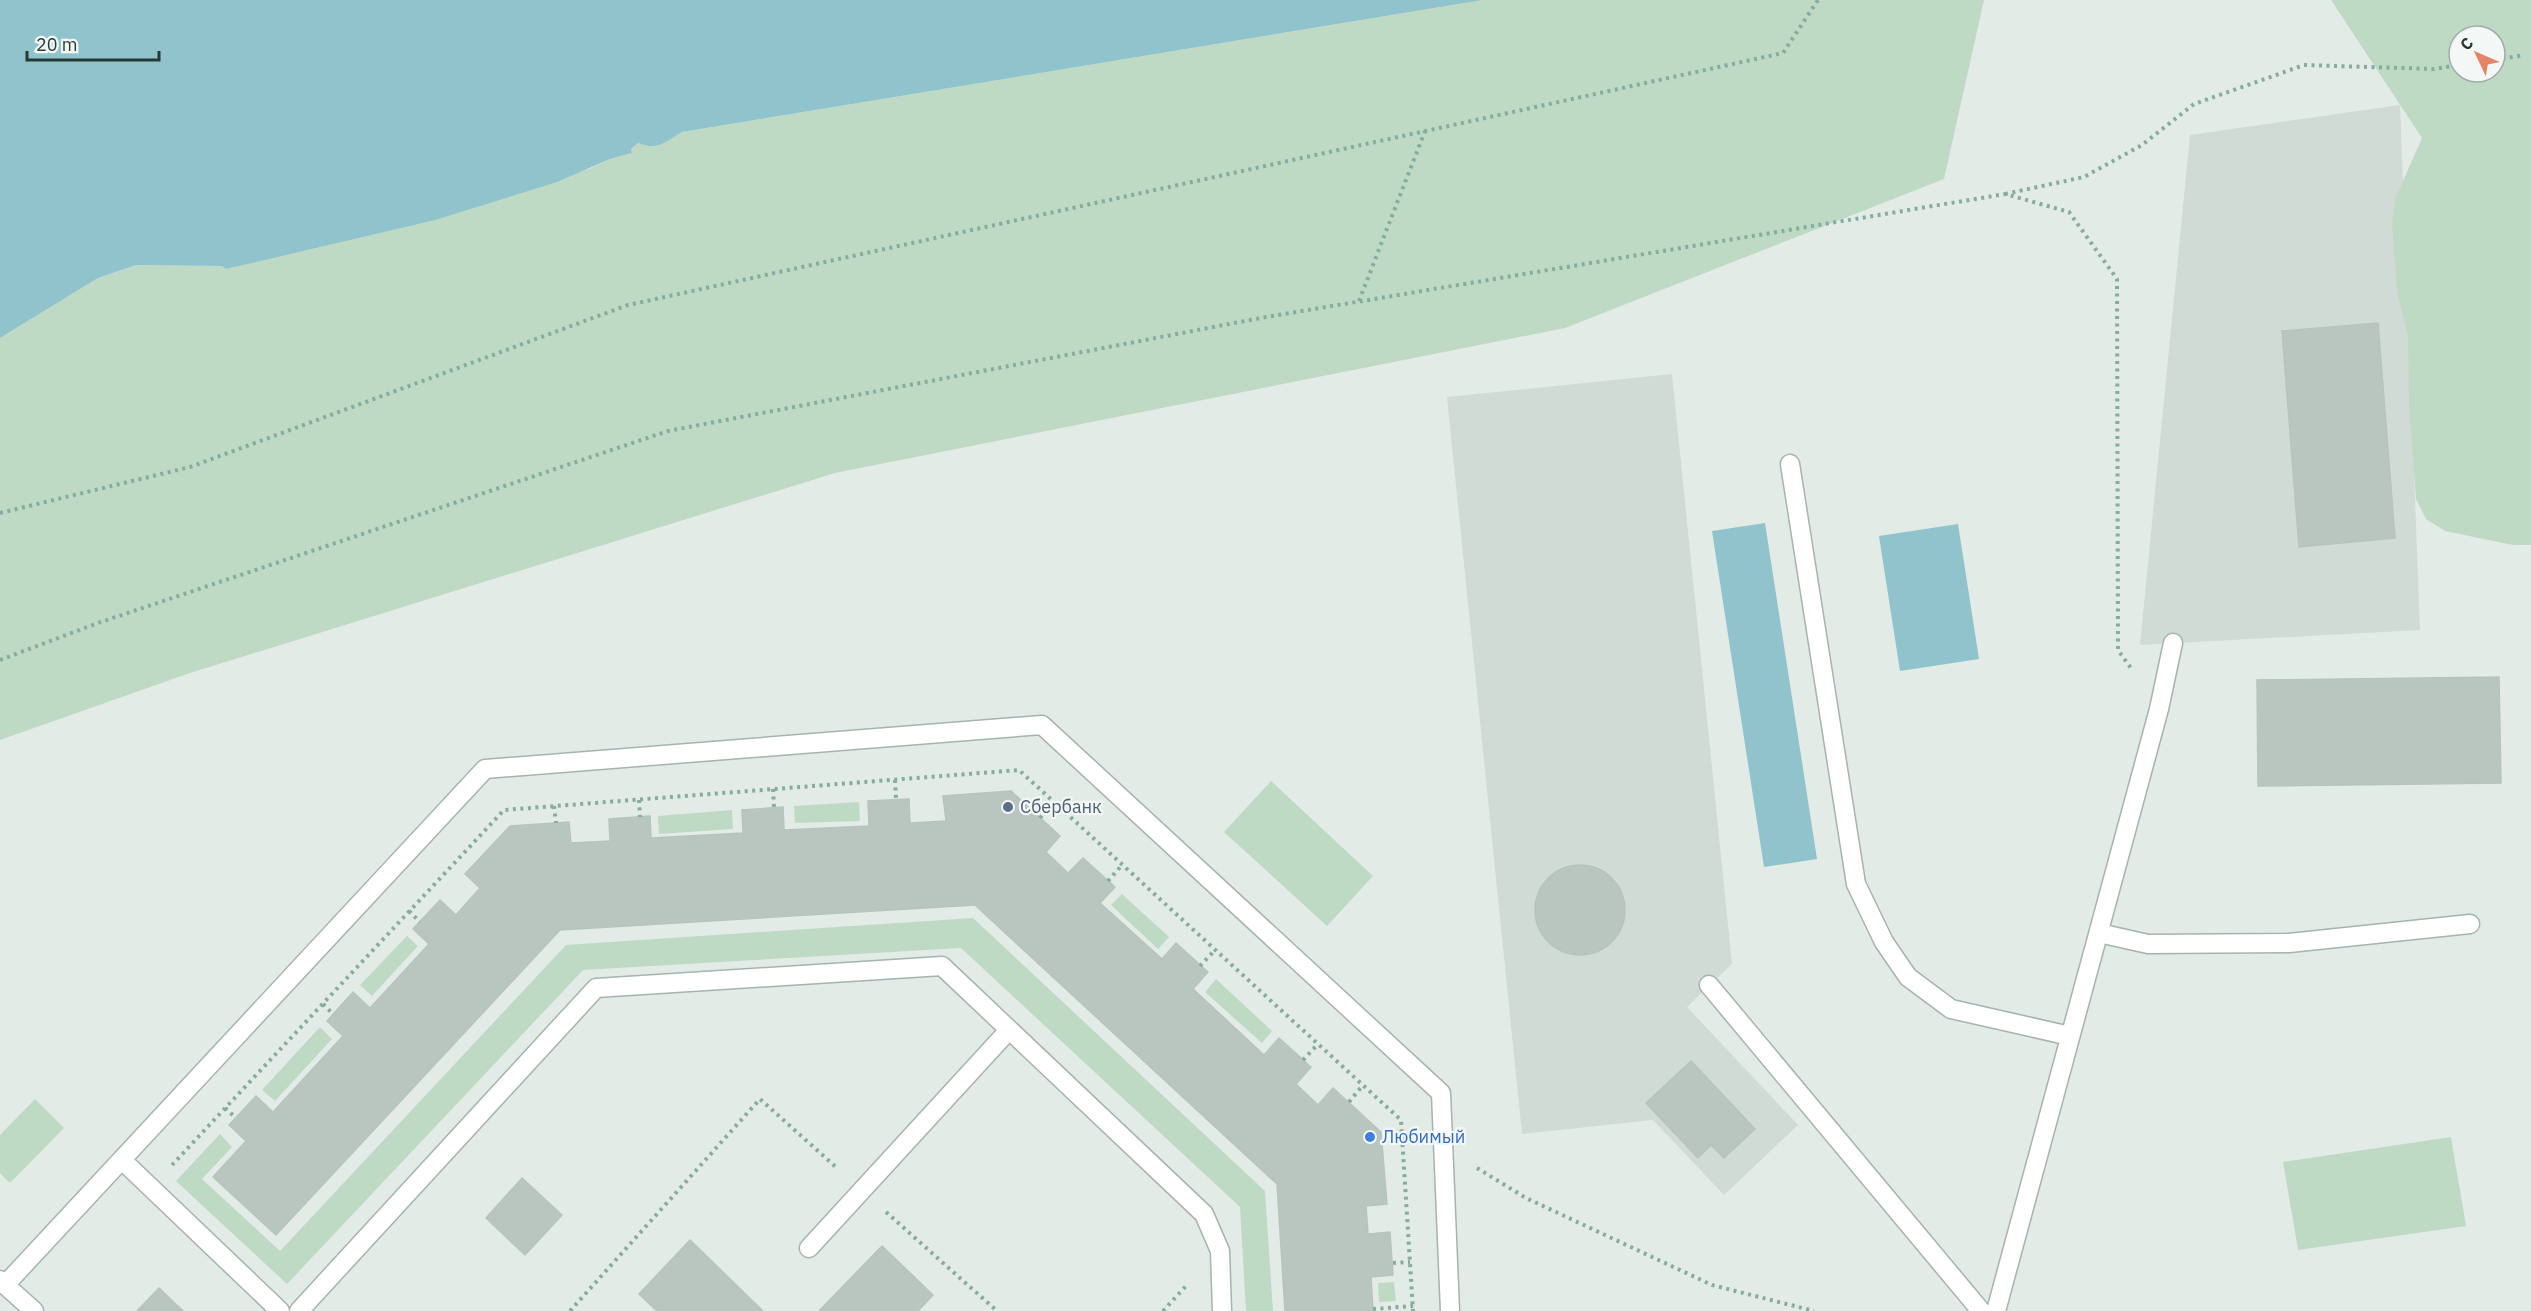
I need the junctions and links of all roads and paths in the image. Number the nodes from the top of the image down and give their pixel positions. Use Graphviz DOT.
graph roads {
  1 [pos="1818,0"];
  2 [pos="2524,55"];
  3 [pos="2507,58"];
  4 [pos="2447,67"];
  5 [pos="1425,131"];
  6 [pos="2005,194"];
  7 [pos="1359,302"];
  8 [pos="1790,464"];
  9 [pos="0,513"];
  10 [pos="2173,643"];
  11 [pos="0,660"];
  12 [pos="2159,709"];
  13 [pos="895,780"];
  14 [pos="773,789"];
  15 [pos="896,799"];
  16 [pos="639,800"];
  17 [pos="1054,802"];
  18 [pos="554,806"];
  19 [pos="774,808"];
  20 [pos="640,817"];
  21 [pos="1040,818"];
  22 [pos="556,823"];
  23 [pos="1122,865"];
  24 [pos="1108,881"];
  25 [pos="409,911"];
  26 [pos="420,922"];
  27 [pos="2470,924"];
  28 [pos="2099,933"];
  29 [pos="1215,950"];
  30 [pos="1200,966"];
  31 [pos="1709,985"];
  32 [pos="323,1004"];
  33 [pos="333,1014"];
  34 [pos="1009,1030"];
  35 [pos="2070,1036"];
  36 [pos="1318,1044"];
  37 [pos="1303,1060"];
  38 [pos="1363,1085"];
  39 [pos="1349,1102"];
  40 [pos="225,1108"];
  41 [pos="236,1118"];
  42 [pos="1443,1147"];
  43 [pos="123,1161"];
  44 [pos="862,1191"];
  45 [pos="809,1248"];
  46 [pos="1410,1262"];
  47 [pos="1392,1263"];
  48 [pos="3,1282"];
  49 [pos="1413,1306"];
  50 [pos="1373,1309"];
  51 [pos="34,1311"];
  52 [pos="280,1311"];
  53 [pos="299,1311"];
  54 [pos="570,1311"];
  55 [pos="996,1311"];
  56 [pos="1222,1311"];
  57 [pos="1450,1311"];
  58 [pos="1814,1311"];
  59 [pos="1981,1311"];
  60 [pos="1996,1311"];
  1 -- 5 [label="path"];
  2 -- 3 [label="path"];
  4 -- 6 [label="path"];
  5 -- 7 [label="path"];
  5 -- 9 [label="path"];
  6 -- 7 [label="path"];
  6 -- 12 [label="path"];
  7 -- 11 [label="path"];
  8 -- 35 [label="lane"];
  10 -- 12 [label="lane"];
  12 -- 28 [label="lane"];
  13 -- 15 [label="path"];
  14 -- 19 [label="path"];
  16 -- 20 [label="path"];
  17 -- 21 [label="path"];
  18 -- 22 [label="path"];
  23 -- 24 [label="path"];
  25 -- 26 [label="path"];
  27 -- 28 [label="lane"];
  28 -- 35 [label="lane"];
  29 -- 30 [label="path"];
  31 -- 59 [label="lane"];
  32 -- 33 [label="path"];
  34 -- 44 [label="lane"];
  34 -- 53 [label="lane"];
  34 -- 56 [label="lane"];
  35 -- 60 [label="lane"];
  36 -- 37 [label="path"];
  38 -- 39 [label="path"];
  40 -- 41 [label="path"];
  42 -- 43 [label="lane"];
  42 -- 57 [label="lane"];
  42 -- 58 [label="path"];
  43 -- 48 [label="lane"];
  43 -- 52 [label="lane"];
  44 -- 45 [label="lane"];
  44 -- 54 [label="path"];
  44 -- 55 [label="path"];
  46 -- 47 [label="path"];
  48 -- 51 [label="lane"];
  49 -- 50 [label="path"];
}
